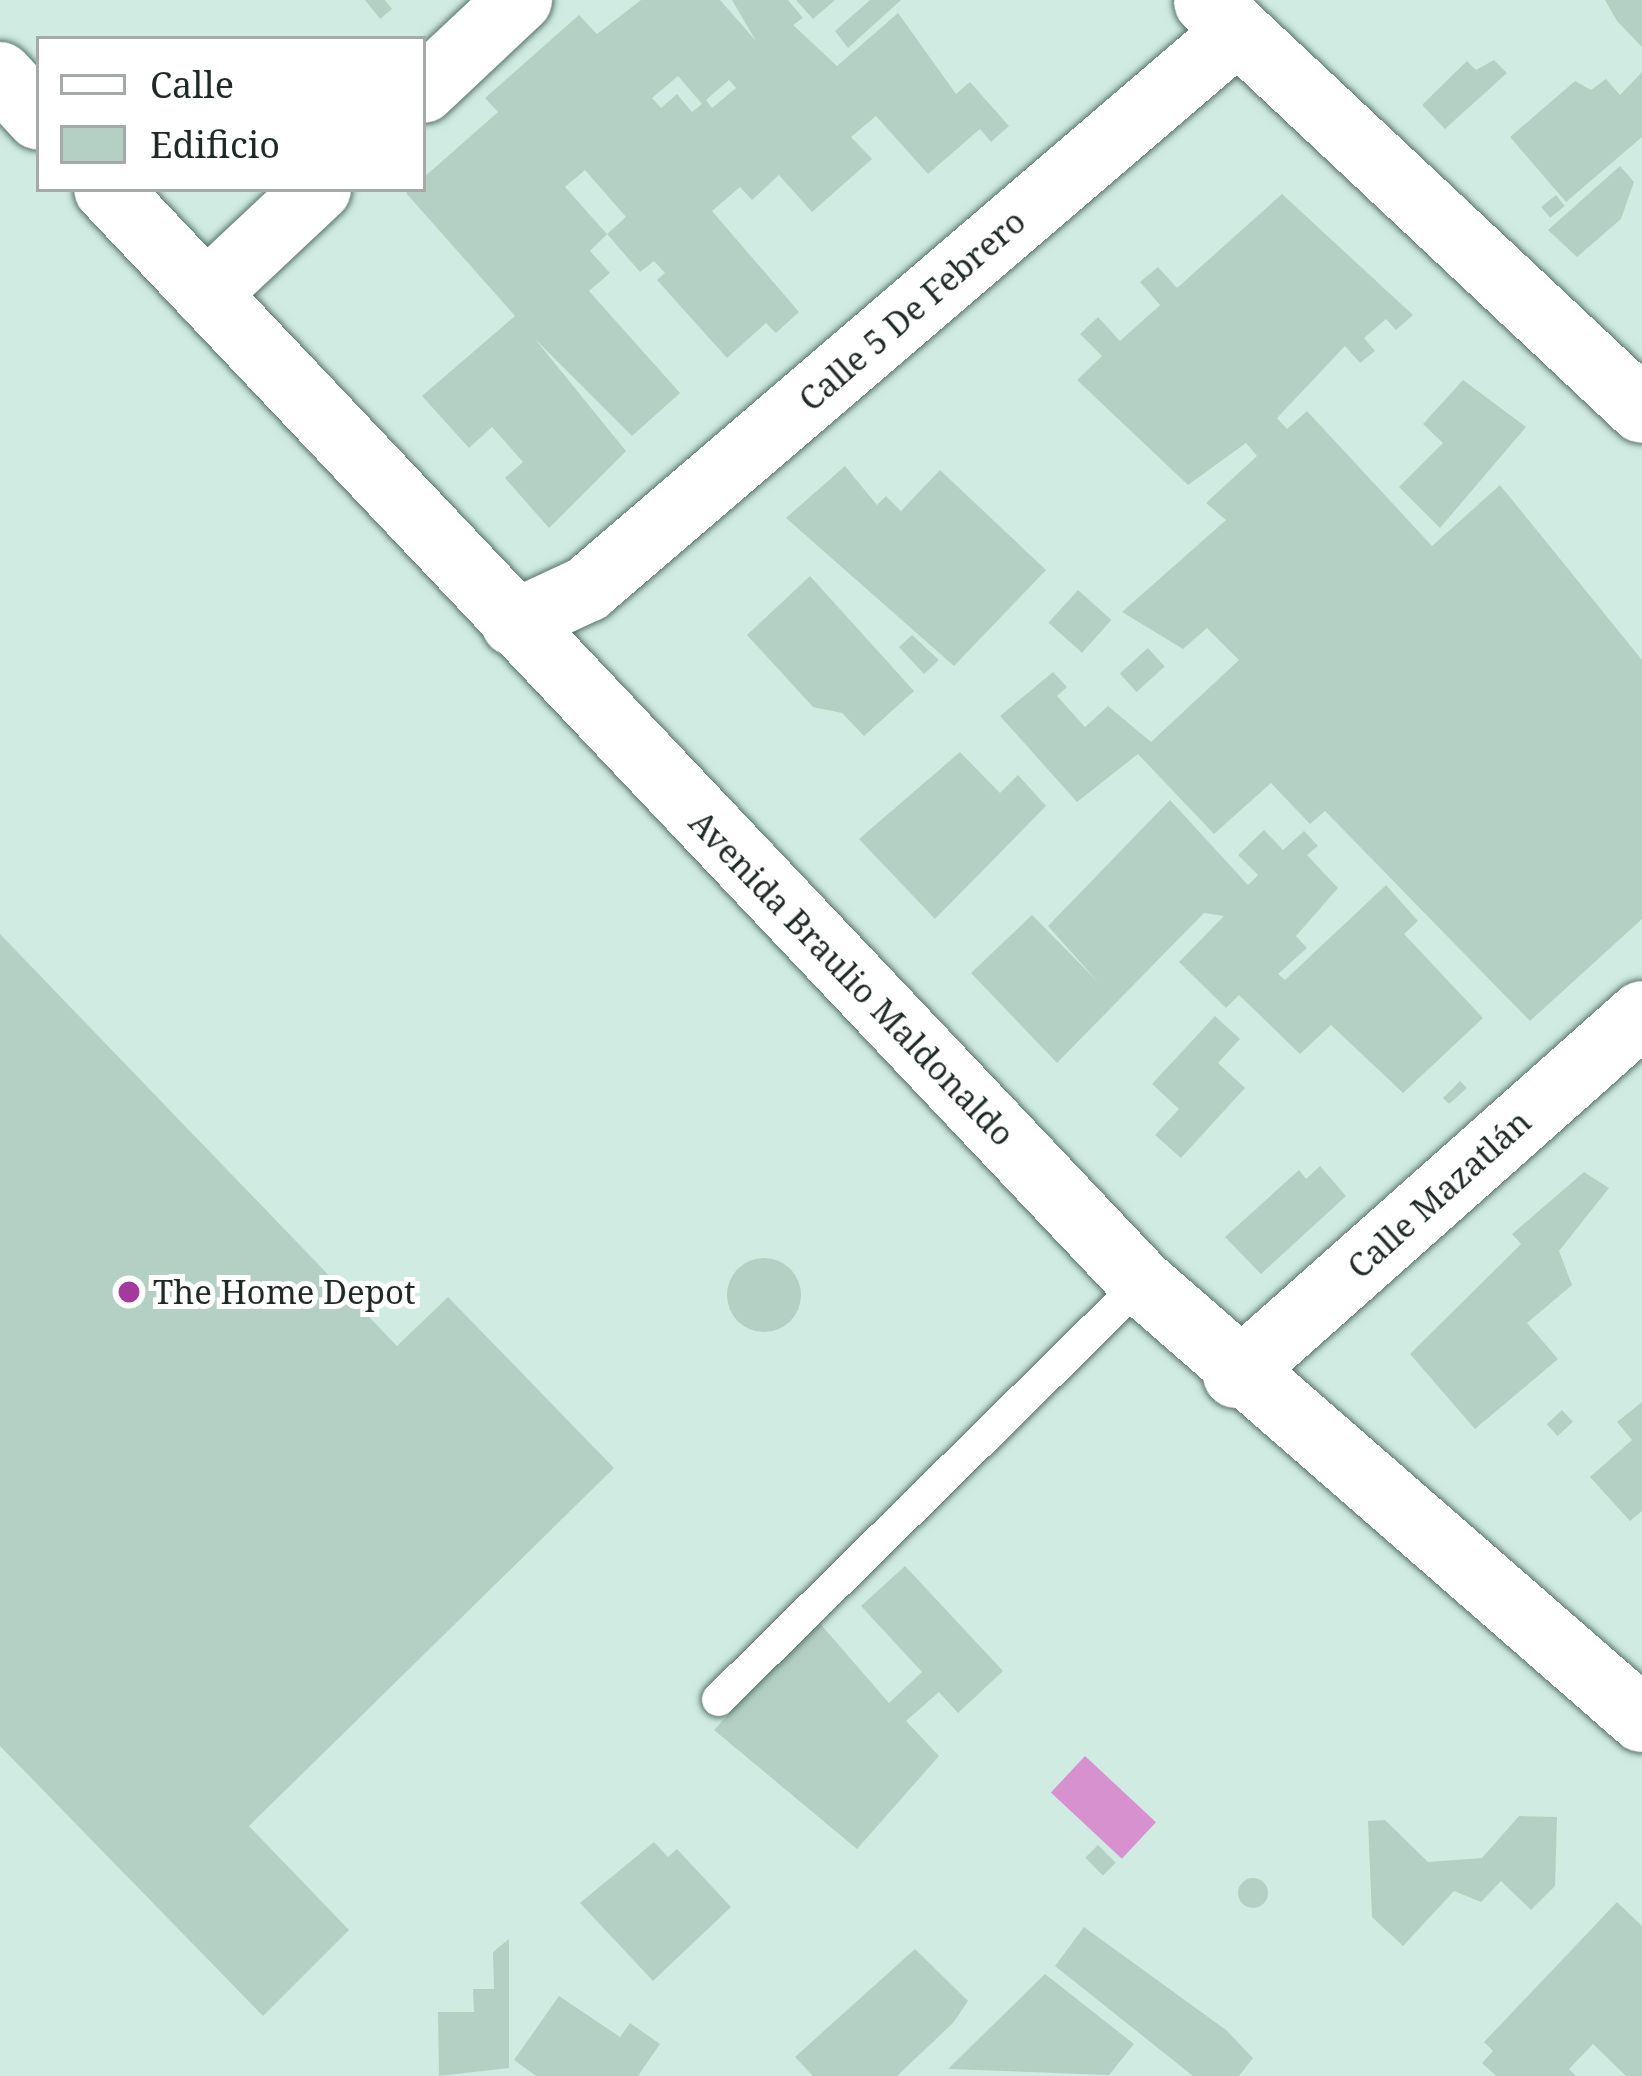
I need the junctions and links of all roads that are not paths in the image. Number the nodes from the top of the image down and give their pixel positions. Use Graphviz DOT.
graph roads {
  1 [pos="519,0"];
  2 [pos="1221,15"];
  3 [pos="0,75"];
  4 [pos="426,87"];
  5 [pos="36,114"];
  6 [pos="110,192"];
  7 [pos="315,192"];
  8 [pos="206,294"];
  9 [pos="1642,410"];
  10 [pos="587,590"];
  11 [pos="514,623"];
  12 [pos="560,672"];
  13 [pos="1642,1014"];
  14 [pos="1141,1282"];
  15 [pos="1236,1375"];
  16 [pos="718,1699"];
  17 [pos="1642,1720"];
  1 -- 4 [label="street"];
  2 -- 9 [label="street"];
  2 -- 10 [label="street, Calle 5 De Febrero"];
  3 -- 5 [label="street"];
  6 -- 8 [label="street, Avenida Braulio Maldonaldo"];
  7 -- 8 [label="street"];
  8 -- 11 [label="street, Avenida Braulio Maldonaldo"];
  10 -- 11 [label="street, Calle 5 De Febrero"];
  10 -- 12 [label="street"];
  11 -- 12 [label="street, Avenida Braulio Maldonaldo"];
  12 -- 14 [label="street, Avenida Braulio Maldonaldo"];
  13 -- 15 [label="street, Calle Mazatlán"];
  14 -- 15 [label="street, Avenida Braulio Maldonaldo"];
  14 -- 16 [label="lane"];
  15 -- 17 [label="street, Avenida Braulio Maldonaldo"];
}
